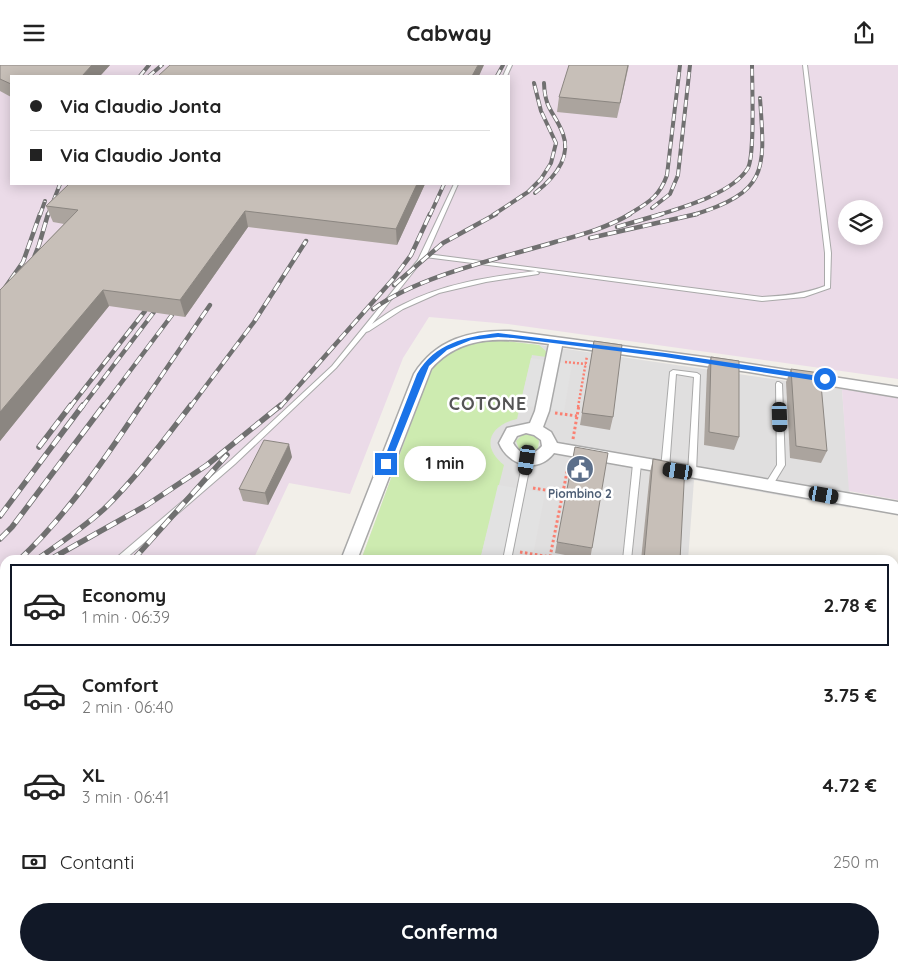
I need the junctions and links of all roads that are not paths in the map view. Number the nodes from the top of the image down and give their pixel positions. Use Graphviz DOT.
graph roads {
  1 [pos="805,65"];
  2 [pos="456,185"];
  3 [pos="423,255"];
  4 [pos="560,274"];
  5 [pos="361,334"];
  6 [pos="556,341"];
  7 [pos="779,384"];
  8 [pos="898,392"];
  9 [pos="535,429"];
  10 [pos="550,447"];
  11 [pos="527,460"];
  12 [pos="637,464"];
  13 [pos="665,469"];
  14 [pos="692,473"];
  15 [pos="768,486"];
  16 [pos="898,508"];
  17 [pos="125,555"];
  18 [pos="351,555"];
  19 [pos="508,555"];
  20 [pos="628,555"];
  1 -- 4 [label="lane"];
  2 -- 3 [label="lane"];
  3 -- 4 [label="lane"];
  3 -- 5 [label="lane"];
  4 -- 5 [label="lane"];
  5 -- 17 [label="lane"];
  6 -- 8 [label="street"];
  6 -- 9 [label="street"];
  6 -- 18 [label="street"];
  7 -- 15 [label="lane"];
  9 -- 10 [label="street"];
  9 -- 11 [label="street"];
  10 -- 11 [label="street"];
  10 -- 12 [label="street"];
  11 -- 19 [label="lane"];
  12 -- 13 [label="street"];
  12 -- 20 [label="lane"];
  13 -- 14 [label="street"];
  13 -- 14 [label="lane"];
  14 -- 15 [label="street"];
  15 -- 16 [label="street"];
}
